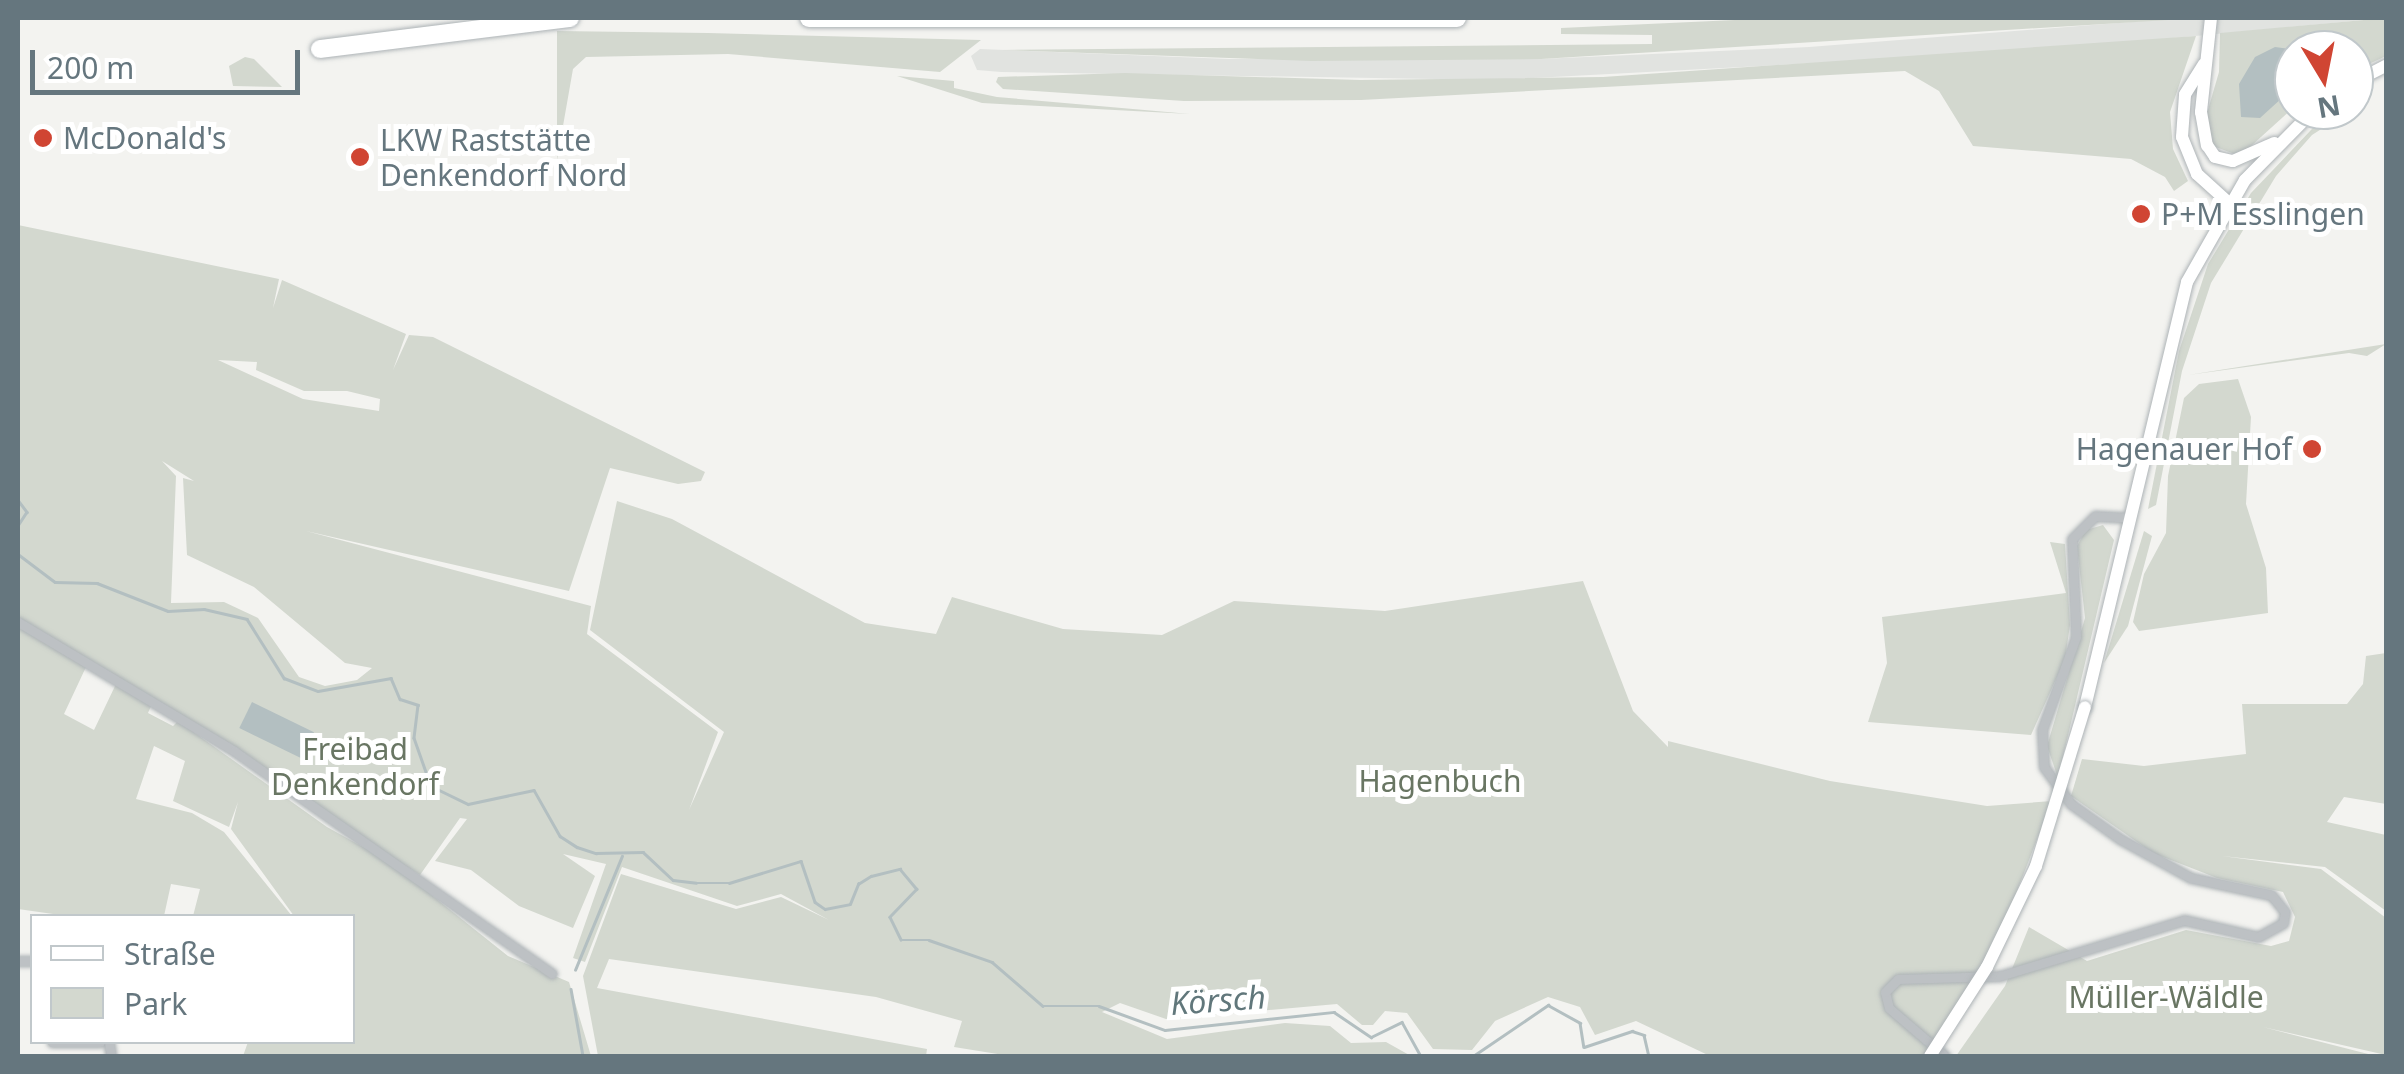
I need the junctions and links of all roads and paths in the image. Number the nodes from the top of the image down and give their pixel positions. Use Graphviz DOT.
graph roads {
  1 [pos="570,18"];
  2 [pos="809,18"];
  3 [pos="1457,18"];
  4 [pos="2211,18"];
  5 [pos="320,49"];
  6 [pos="2206,62"];
  7 [pos="2291,130"];
  8 [pos="2280,140"];
  9 [pos="2214,155"];
  10 [pos="2238,190"];
  11 [pos="2229,203"];
  12 [pos="2130,518"];
  13 [pos="18,622"];
  14 [pos="552,974"];
  15 [pos="1930,1056"];
  16 [pos="1945,1056"];
  1 -- 5 [label="highway"];
  2 -- 3 [label="highway"];
  4 -- 6 [label="main road"];
  6 -- 9 [label="main road"];
  6 -- 11 [label="main road"];
  7 -- 8 [label="main road"];
  8 -- 9 [label="main road"];
  8 -- 10 [label="main road"];
  9 -- 10 [label="main road"];
  10 -- 11 [label="main road"];
  11 -- 12 [label="main road"];
  12 -- 15 [label="main road, bridge"];
  12 -- 16 [label="street"];
  13 -- 14 [label="street"];
}
